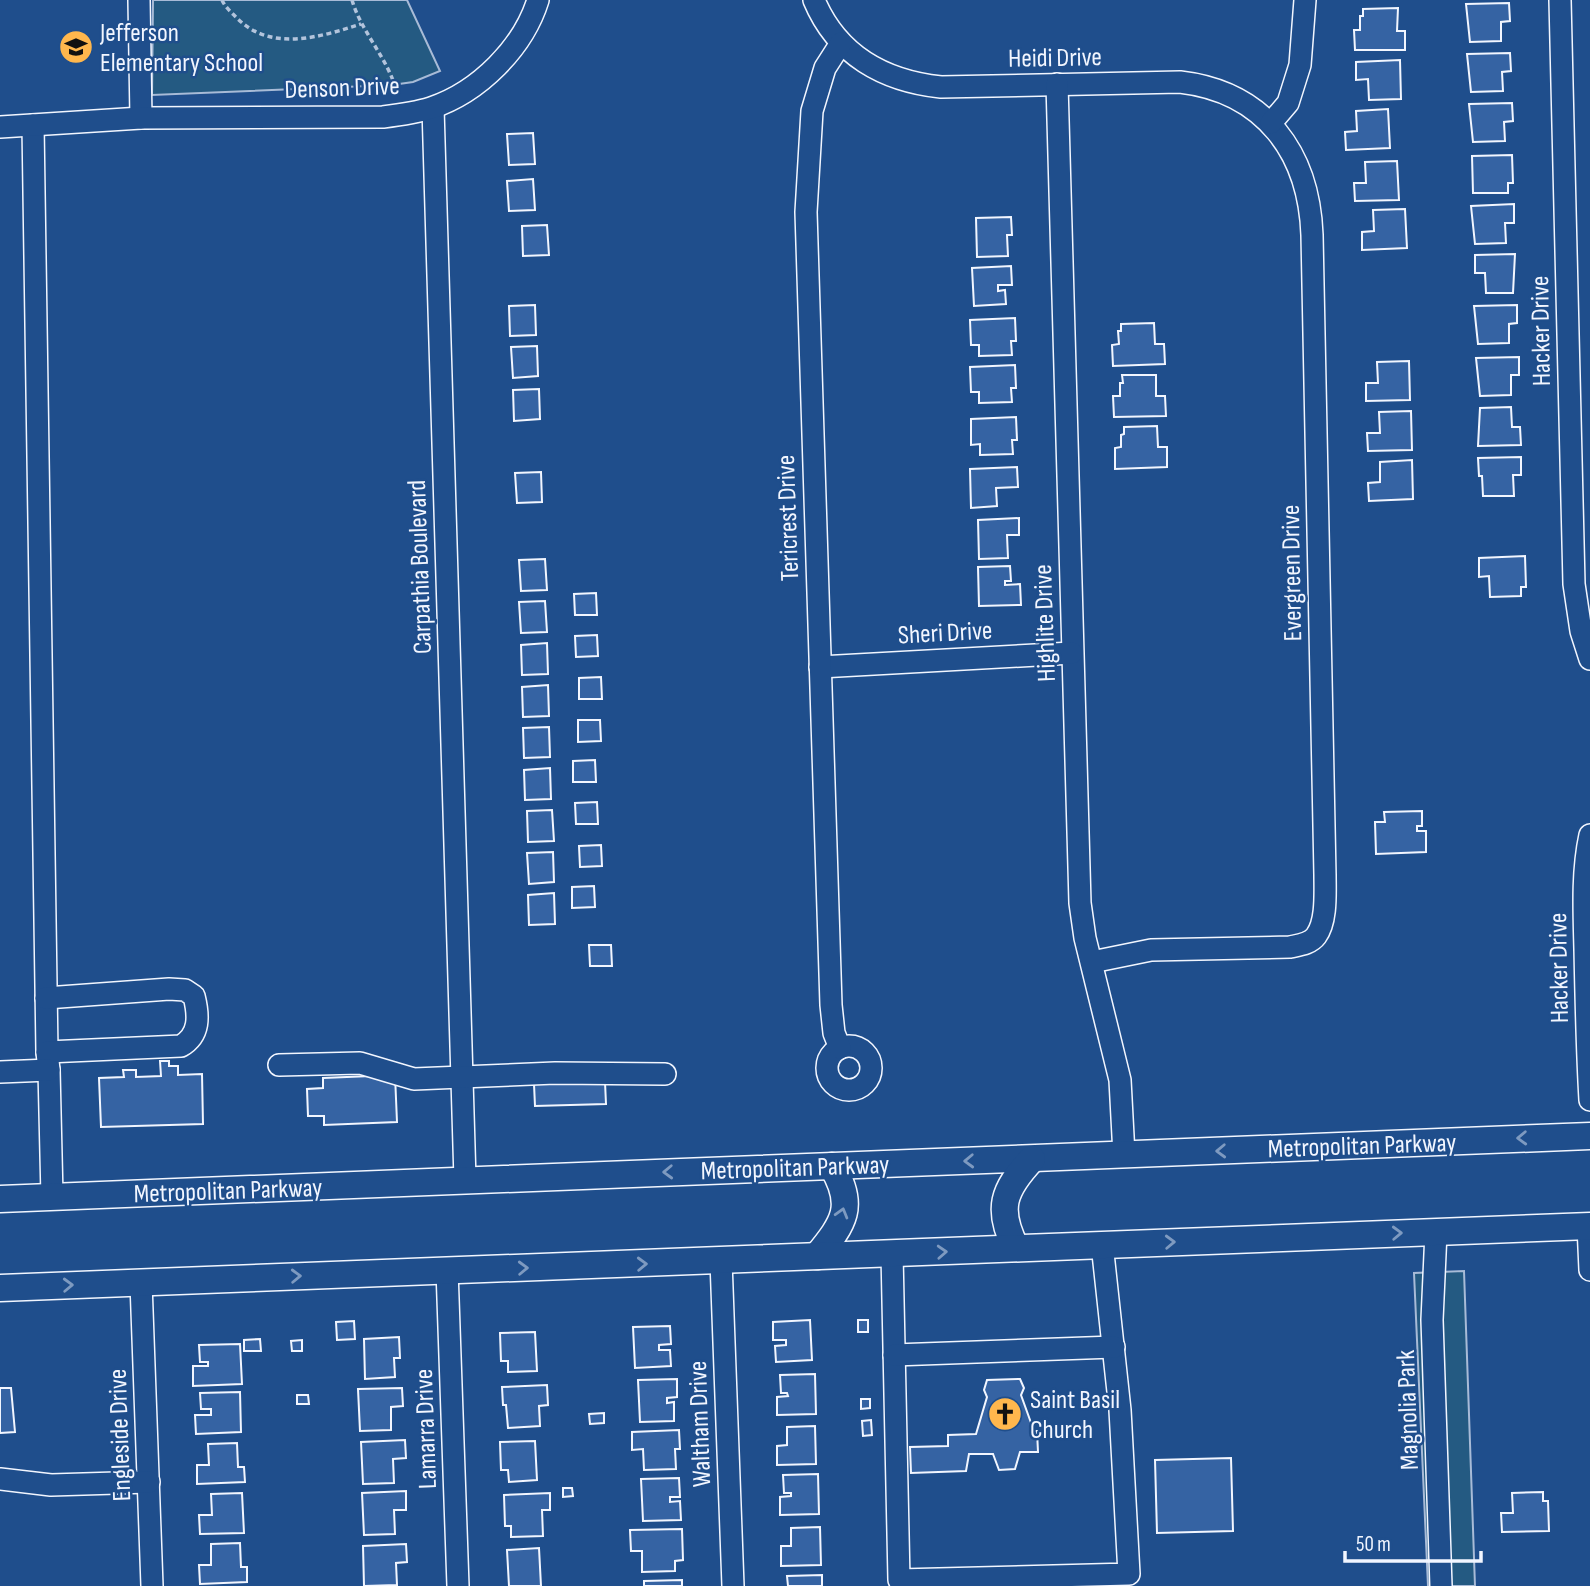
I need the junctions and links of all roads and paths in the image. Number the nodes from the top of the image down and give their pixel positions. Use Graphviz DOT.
graph roads {
  1 [pos="139,0"];
  2 [pos="222,0"];
  3 [pos="352,0"];
  4 [pos="538,0"];
  5 [pos="814,0"];
  6 [pos="1305,0"];
  7 [pos="1560,0"];
  8 [pos="361,24"];
  9 [pos="841,43"];
  10 [pos="1057,84"];
  11 [pos="395,86"];
  12 [pos="433,108"];
  13 [pos="141,118"];
  14 [pos="1271,123"];
  15 [pos="33,125"];
  16 [pos="0,127"];
  17 [pos="1072,653"];
  18 [pos="1590,659"];
  19 [pos="820,667"];
  20 [pos="1590,835"];
  21 [pos="1093,962"];
  22 [pos="46,998"];
  23 [pos="840,1048"];
  24 [pos="48,1061"];
  25 [pos="279,1065"];
  26 [pos="0,1072"];
  27 [pos="665,1074"];
  28 [pos="463,1078"];
  29 [pos="1590,1100"];
  30 [pos="1590,1136"];
  31 [pos="1124,1154"];
  32 [pos="1032,1159"];
  33 [pos="832,1166"];
  34 [pos="465,1180"];
  35 [pos="52,1197"];
  36 [pos="0,1199"];
  37 [pos="1589,1226"];
  38 [pos="1436,1232"];
  39 [pos="1102,1244"];
  40 [pos="1016,1248"];
  41 [pos="892,1254"];
  42 [pos="817,1256"];
  43 [pos="721,1261"];
  44 [pos="447,1270"];
  45 [pos="1590,1270"];
  46 [pos="141,1283"];
  47 [pos="0,1288"];
  48 [pos="1114,1347"];
  49 [pos="894,1355"];
  50 [pos="0,1479"];
  51 [pos="149,1482"];
  52 [pos="152,1586"];
  53 [pos="458,1586"];
  54 [pos="733,1586"];
  55 [pos="1441,1586"];
  1 -- 13 [label="street"];
  2 -- 8 [label="path"];
  3 -- 8 [label="path"];
  4 -- 12 [label="street"];
  5 -- 9 [label="street"];
  6 -- 14 [label="street"];
  7 -- 18 [label="street, Hacker Drive"];
  8 -- 11 [label="path"];
  9 -- 10 [label="street, Heidi Drive"];
  9 -- 19 [label="street, Tericrest Drive"];
  10 -- 14 [label="street, Heidi Drive"];
  10 -- 17 [label="street, Highlite Drive"];
  12 -- 13 [label="street, Denson Drive"];
  12 -- 28 [label="street, Carpathia Boulevard"];
  13 -- 15 [label="street, Denson Drive"];
  14 -- 21 [label="street, Evergreen Drive"];
  15 -- 16 [label="street, Denson Drive"];
  15 -- 22 [label="street"];
  17 -- 19 [label="street, Sheri Drive"];
  17 -- 21 [label="street, Highlite Drive"];
  19 -- 23 [label="street, Tericrest Drive"];
  20 -- 29 [label="street, Hacker Drive"];
  21 -- 31 [label="street, Highlite Drive"];
  22 -- 24 [label="street"];
  22 -- 24 [label="street"];
  24 -- 26 [label="street"];
  24 -- 35 [label="street"];
  25 -- 28 [label="street"];
  27 -- 28 [label="street"];
  28 -- 34 [label="street, Carpathia Boulevard"];
  30 -- 31 [label="main road, Metropolitan Parkway, one-way"];
  31 -- 32 [label="main road, Metropolitan Parkway"];
  32 -- 33 [label="main road, Metropolitan Parkway, one-way"];
  32 -- 40 [label="main road"];
  33 -- 34 [label="main road, Metropolitan Parkway, one-way"];
  42 -- 33 [label="main road, one-way"];
  34 -- 35 [label="main road, Metropolitan Parkway"];
  35 -- 36 [label="main road, Metropolitan Parkway"];
  37 -- 38 [label="main road"];
  37 -- 45 [label="street"];
  39 -- 38 [label="main road, one-way"];
  38 -- 55 [label="street, Magnolia Park"];
  39 -- 40 [label="main road"];
  39 -- 48 [label="street"];
  41 -- 40 [label="main road, one-way"];
  41 -- 42 [label="main road"];
  41 -- 49 [label="street"];
  42 -- 43 [label="main road"];
  44 -- 43 [label="main road, one-way"];
  43 -- 54 [label="street, Waltham Drive"];
  46 -- 44 [label="main road, one-way"];
  44 -- 53 [label="street, Lamarra Drive"];
  47 -- 46 [label="main road, one-way"];
  46 -- 51 [label="street, Engleside Drive"];
  48 -- 49 [label="street"];
  48 -- 49 [label="street"];
  50 -- 51 [label="street"];
  51 -- 52 [label="street, Engleside Drive"];
}
